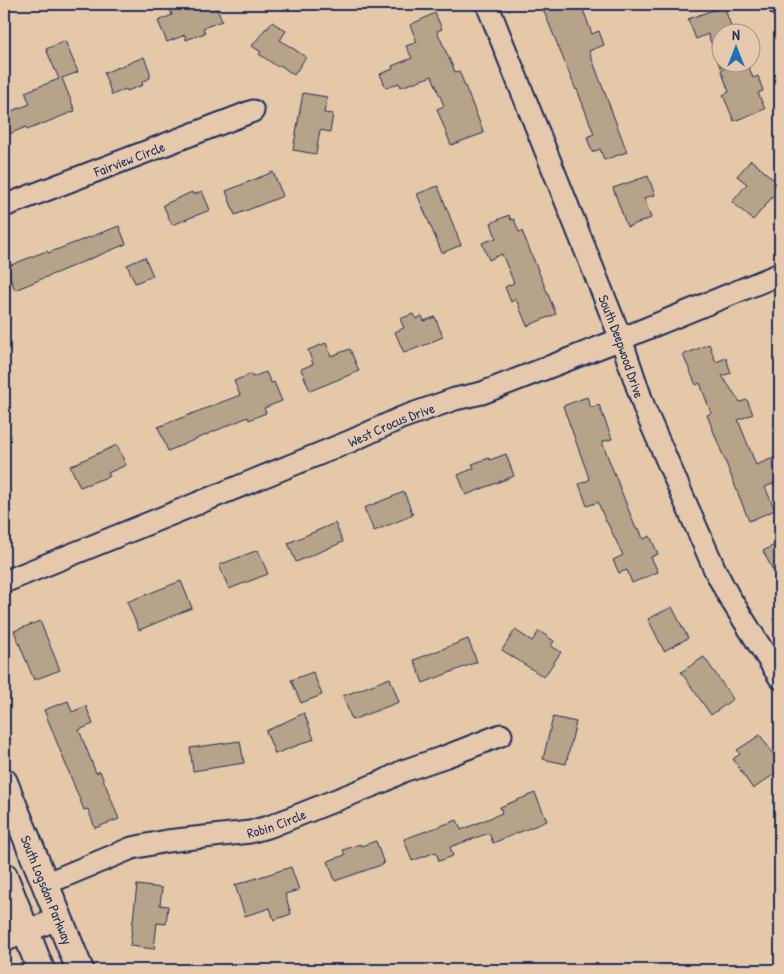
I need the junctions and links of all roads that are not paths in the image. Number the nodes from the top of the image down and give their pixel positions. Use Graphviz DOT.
graph roads {
  1 [pos="487,4"];
  2 [pos="253,111"];
  3 [pos="4,206"];
  4 [pos="780,274"];
  5 [pos="621,339"];
  6 [pos="4,582"];
  7 [pos="780,678"];
  8 [pos="501,735"];
  9 [pos="4,782"];
  10 [pos="4,876"];
  11 [pos="45,884"];
  12 [pos="59,918"];
  13 [pos="15,936"];
  14 [pos="41,970"];
  15 [pos="80,970"];
  1 -- 5 [label="street, South Deepwood Drive"];
  2 -- 3 [label="street, Fairview Circle"];
  4 -- 5 [label="street, West Crocus Drive"];
  5 -- 6 [label="street, West Crocus Drive"];
  5 -- 7 [label="street, South Deepwood Drive"];
  8 -- 11 [label="street, Robin Circle"];
  9 -- 11 [label="main road, South Logsdon Parkway"];
  10 -- 13 [label="main road"];
  11 -- 12 [label="main road, South Logsdon Parkway"];
  12 -- 13 [label="street"];
  12 -- 15 [label="main road, South Logsdon Parkway"];
  13 -- 14 [label="main road"];
}
